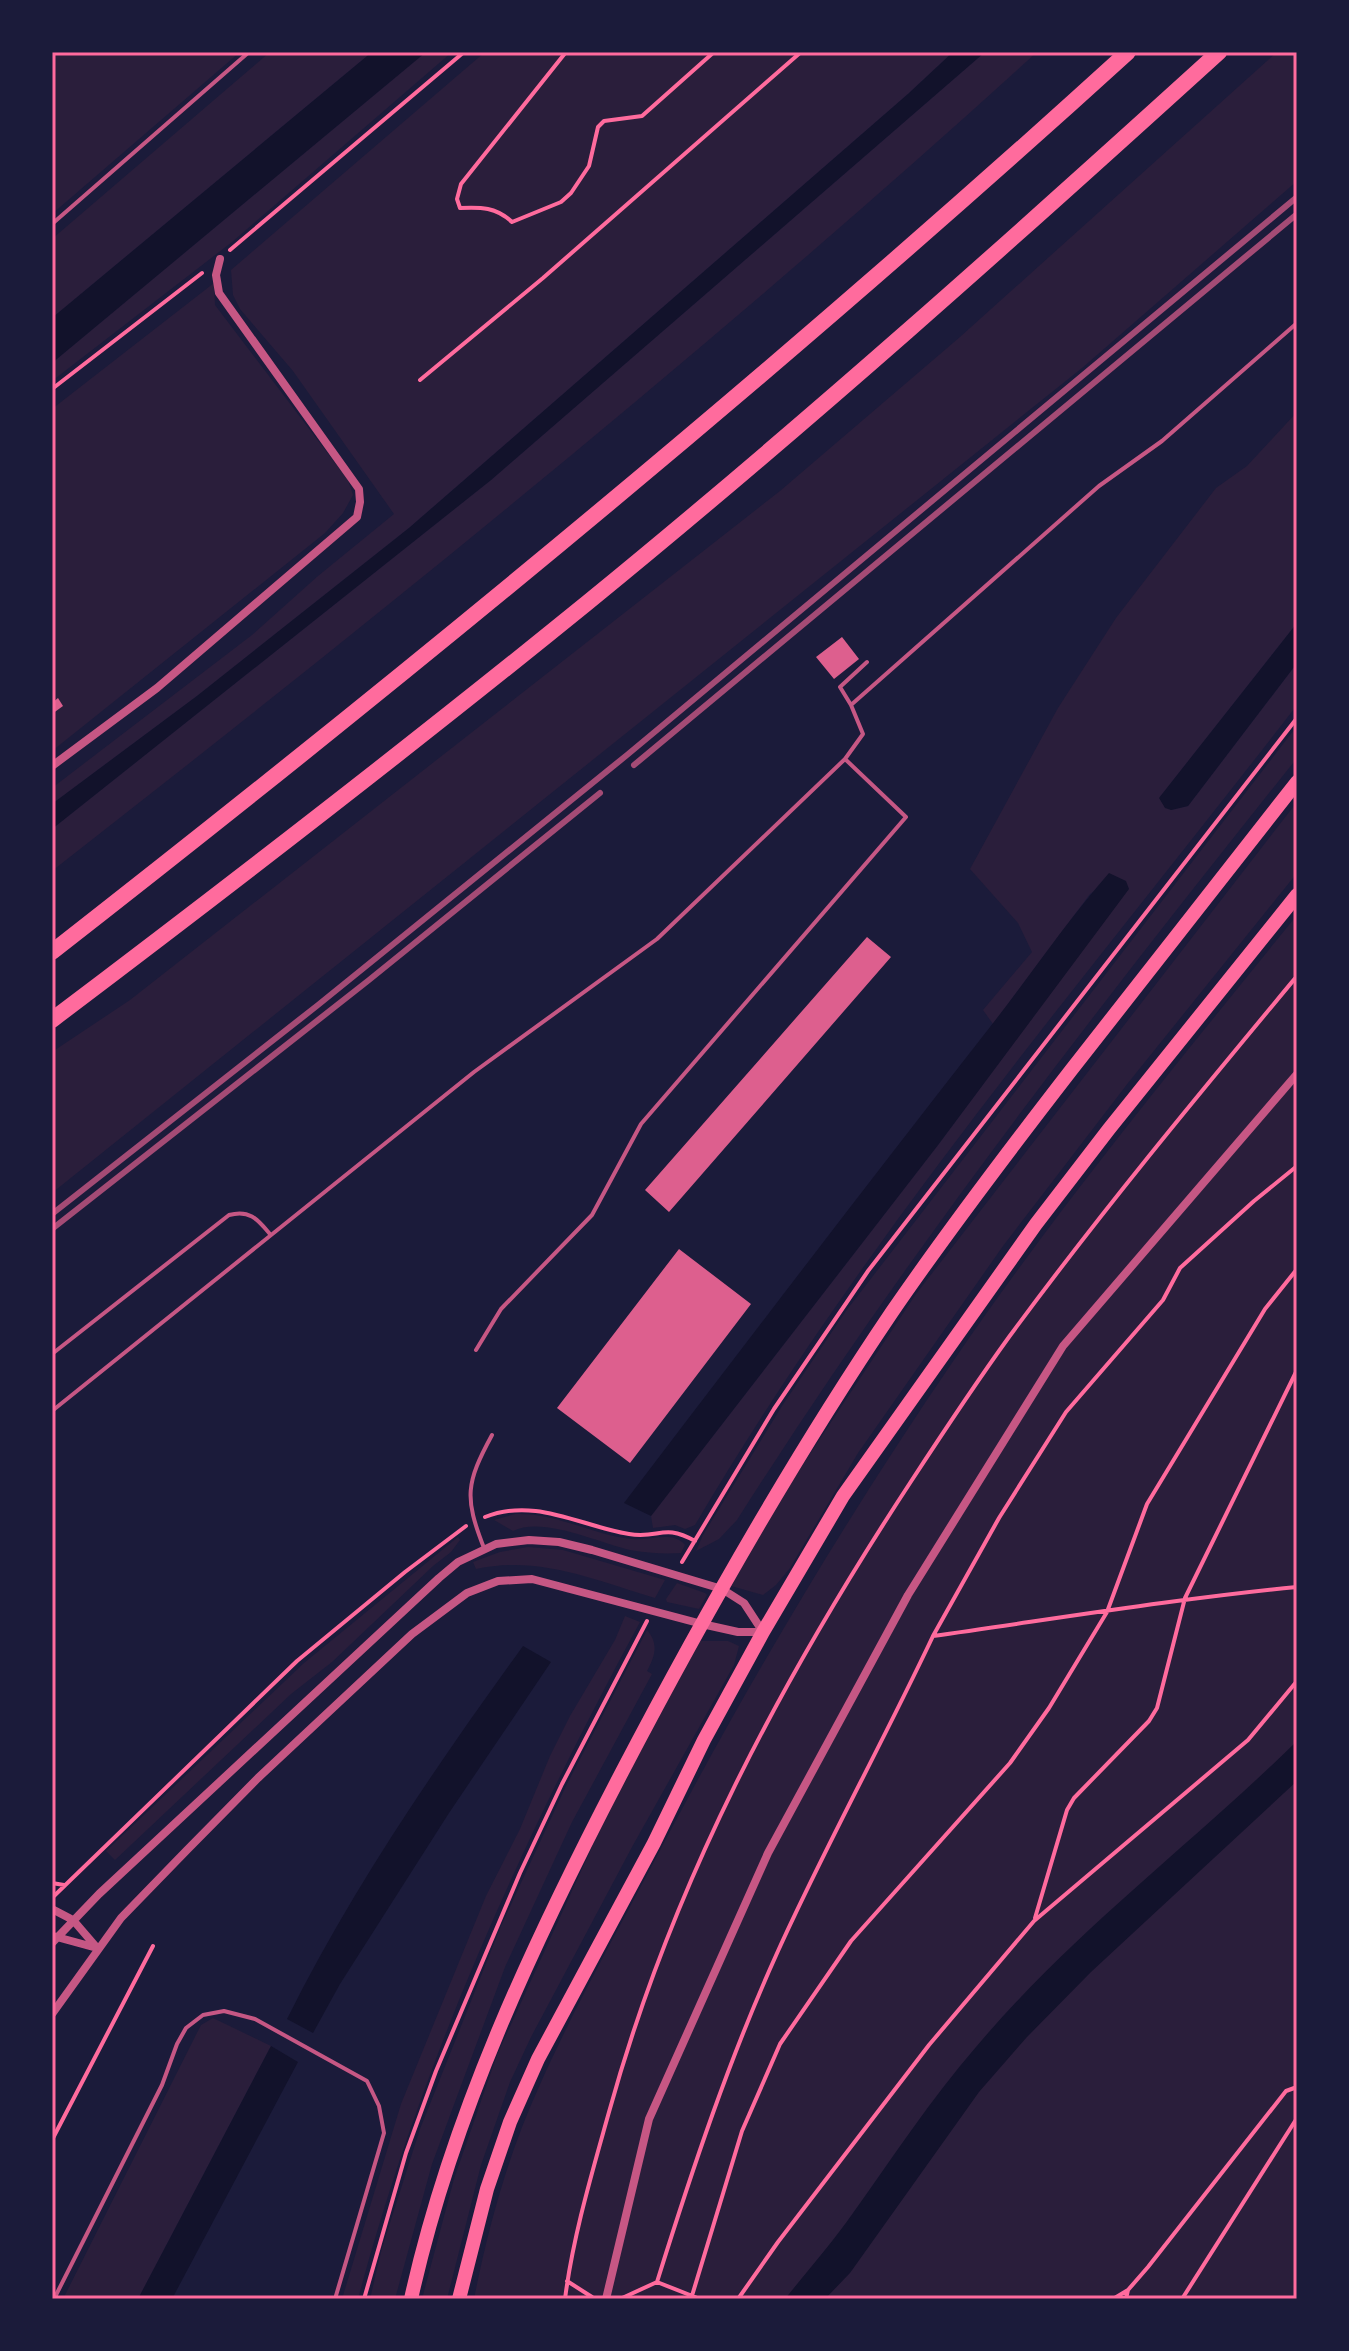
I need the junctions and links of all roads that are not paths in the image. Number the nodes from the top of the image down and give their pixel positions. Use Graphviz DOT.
graph roads {
  1 [pos="249,52"];
  2 [pos="1128,52"];
  3 [pos="1219,52"];
  4 [pos="52,224"];
  5 [pos="220,259"];
  6 [pos="1297,323"];
  7 [pos="867,662"];
  8 [pos="851,705"];
  9 [pos="845,759"];
  10 [pos="52,766"];
  11 [pos="1297,782"];
  12 [pos="1297,895"];
  13 [pos="52,952"];
  14 [pos="52,1020"];
  15 [pos="1297,1074"];
  16 [pos="270,1234"];
  17 [pos="476,1350"];
  18 [pos="52,1354"];
  19 [pos="52,1411"];
  20 [pos="492,1435"];
  21 [pos="484,1548"];
  22 [pos="722,1589"];
  23 [pos="702,1624"];
  24 [pos="763,1632"];
  25 [pos="52,1909"];
  26 [pos="73,1920"];
  27 [pos="53,1939"];
  28 [pos="98,1949"];
  29 [pos="52,2014"];
  30 [pos="54,2299"];
  31 [pos="335,2299"];
  32 [pos="411,2299"];
  33 [pos="459,2299"];
  34 [pos="606,2299"];
  1 -- 4 [label="lane"];
  2 -- 13 [label="highway"];
  3 -- 14 [label="highway"];
  5 -- 10 [label="street"];
  6 -- 8 [label="lane"];
  7 -- 8 [label="lane"];
  8 -- 9 [label="lane"];
  9 -- 16 [label="lane"];
  9 -- 17 [label="lane"];
  11 -- 22 [label="highway"];
  12 -- 24 [label="highway"];
  15 -- 34 [label="street"];
  16 -- 18 [label="lane"];
  16 -- 19 [label="lane"];
  20 -- 21 [label="lane"];
  21 -- 22 [label="street"];
  21 -- 26 [label="street"];
  22 -- 23 [label="highway"];
  22 -- 24 [label="street"];
  23 -- 24 [label="street"];
  23 -- 28 [label="street"];
  23 -- 32 [label="highway"];
  24 -- 33 [label="highway"];
  25 -- 26 [label="street"];
  26 -- 27 [label="street"];
  26 -- 28 [label="street"];
  27 -- 28 [label="street"];
  28 -- 29 [label="street"];
  30 -- 31 [label="lane"];
}
